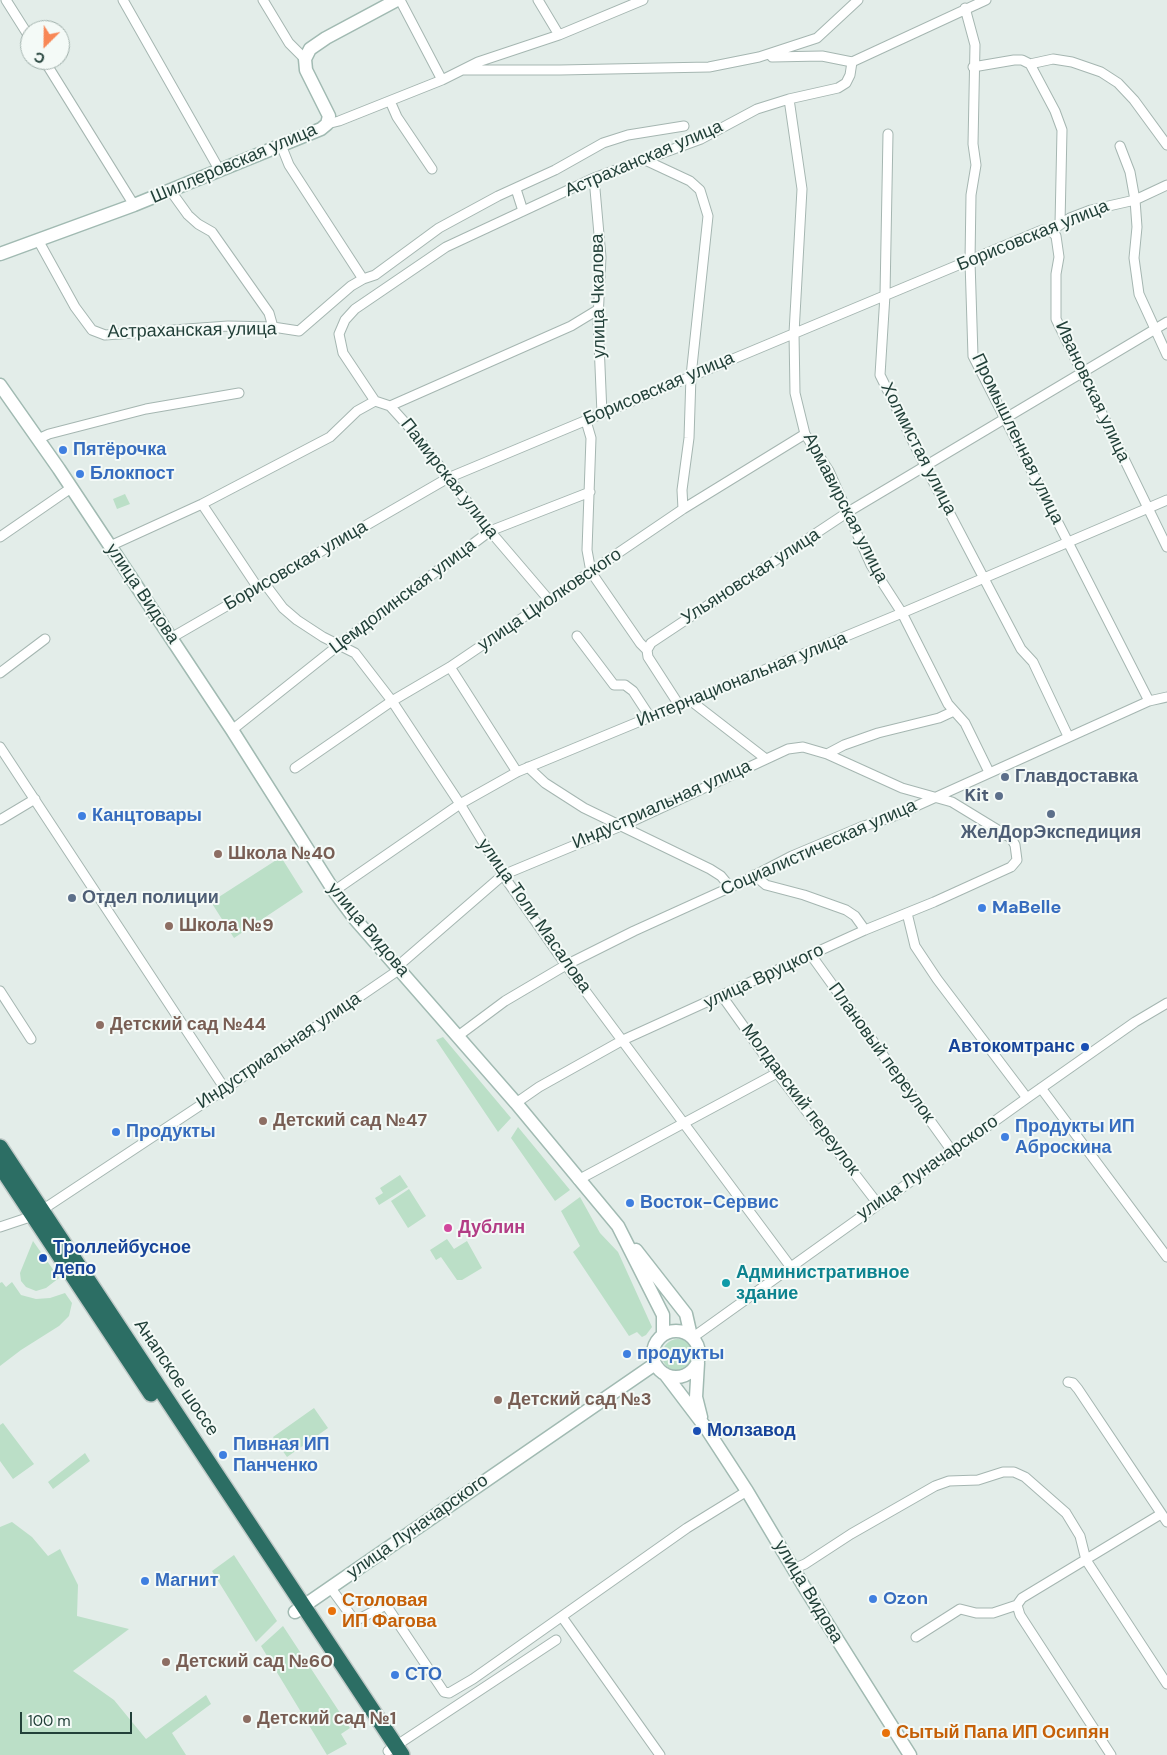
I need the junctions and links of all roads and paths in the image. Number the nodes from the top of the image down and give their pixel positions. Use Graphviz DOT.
graph roads {
  1 [pos="6,0"];
  2 [pos="123,0"];
  3 [pos="263,0"];
  4 [pos="399,0"];
  5 [pos="538,0"];
  6 [pos="644,0"];
  7 [pos="858,0"];
  8 [pos="986,0"];
  9 [pos="965,8"];
  10 [pos="20,22"];
  11 [pos="559,35"];
  12 [pos="759,57"];
  13 [pos="305,59"];
  14 [pos="852,62"];
  15 [pos="1030,64"];
  16 [pos="973,68"];
  17 [pos="50,70"];
  18 [pos="465,70"];
  19 [pos="442,80"];
  20 [pos="789,99"];
  21 [pos="390,100"];
  22 [pos="327,124"];
  23 [pos="684,126"];
  24 [pos="888,134"];
  25 [pos="281,145"];
  26 [pos="1167,145"];
  27 [pos="1120,146"];
  28 [pos="645,160"];
  29 [pos="432,169"];
  30 [pos="220,171"];
  31 [pos="594,178"];
  32 [pos="1167,185"];
  33 [pos="516,189"];
  34 [pos="170,190"];
  35 [pos="1135,200"];
  36 [pos="134,205"];
  37 [pos="523,211"];
  38 [pos="1060,224"];
  39 [pos="1051,231"];
  40 [pos="38,240"];
  41 [pos="0,254"];
  42 [pos="970,261"];
  43 [pos="363,278"];
  44 [pos="885,295"];
  45 [pos="599,309"];
  46 [pos="1167,322"];
  47 [pos="273,327"];
  48 [pos="1155,329"];
  49 [pos="794,333"];
  50 [pos="1167,355"];
  51 [pos="1080,373"];
  52 [pos="691,376"];
  53 [pos="0,385"];
  54 [pos="239,393"];
  55 [pos="376,401"];
  56 [pos="390,406"];
  57 [pos="602,414"];
  58 [pos="1004,419"];
  59 [pos="586,420"];
  60 [pos="805,434"];
  61 [pos="38,439"];
  62 [pos="926,468"];
  63 [pos="448,478"];
  64 [pos="72,488"];
  65 [pos="590,492"];
  66 [pos="1167,500"];
  67 [pos="202,504"];
  68 [pos="683,509"];
  69 [pos="1147,509"];
  70 [pos="848,512"];
  71 [pos="490,531"];
  72 [pos="0,537"];
  73 [pos="1067,542"];
  74 [pos="110,546"];
  75 [pos="1167,547"];
  76 [pos="590,572"];
  77 [pos="985,578"];
  78 [pos="261,586"];
  79 [pos="549,600"];
  80 [pos="902,613"];
  81 [pos="577,636"];
  82 [pos="171,638"];
  83 [pos="45,639"];
  84 [pos="340,644"];
  85 [pos="647,650"];
  86 [pos="450,667"];
  87 [pos="0,673"];
  88 [pos="1167,697"];
  89 [pos="392,701"];
  90 [pos="691,701"];
  91 [pos="1149,701"];
  92 [pos="679,705"];
  93 [pos="954,711"];
  94 [pos="650,717"];
  95 [pos="232,730"];
  96 [pos="1068,736"];
  97 [pos="0,747"];
  98 [pos="827,754"];
  99 [pos="766,759"];
  100 [pos="528,767"];
  101 [pos="295,768"];
  102 [pos="517,772"];
  103 [pos="989,772"];
  104 [pos="935,796"];
  105 [pos="34,799"];
  106 [pos="460,804"];
  107 [pos="0,820"];
  108 [pos="620,826"];
  109 [pos="503,875"];
  110 [pos="754,876"];
  111 [pos="730,887"];
  112 [pos="334,891"];
  113 [pos="907,913"];
  114 [pos="865,930"];
  115 [pos="810,955"];
  116 [pos="566,965"];
  117 [pos="399,967"];
  118 [pos="0,991"];
  119 [pos="722,996"];
  120 [pos="1167,1003"];
  121 [pos="458,1036"];
  122 [pos="31,1039"];
  123 [pos="623,1040"];
  124 [pos="777,1073"];
  125 [pos="1041,1088"];
  126 [pos="225,1089"];
  127 [pos="1027,1098"];
  128 [pos="516,1103"];
  129 [pos="684,1122"];
  130 [pos="0,1147"];
  131 [pos="952,1152"];
  132 [pos="0,1166"];
  133 [pos="578,1180"];
  134 [pos="878,1204"];
  135 [pos="37,1213"];
  136 [pos="618,1226"];
  137 [pos="0,1227"];
  138 [pos="1167,1257"];
  139 [pos="790,1266"];
  140 [pos="663,1335"];
  141 [pos="692,1337"];
  142 [pos="698,1361"];
  143 [pos="656,1364"];
  144 [pos="665,1374"];
  145 [pos="1068,1382"];
  146 [pos="706,1428"];
  147 [pos="747,1491"];
  148 [pos="1161,1514"];
  149 [pos="1167,1522"];
  150 [pos="1086,1560"];
  151 [pos="794,1569"];
  152 [pos="330,1587"];
  153 [pos="1017,1605"];
  154 [pos="299,1609"];
  155 [pos="562,1617"];
  156 [pos="916,1637"];
  157 [pos="556,1640"];
  158 [pos="1167,1684"];
  159 [pos="394,1751"];
  160 [pos="660,1755"];
  161 [pos="910,1755"];
  162 [pos="1111,1755"];
  1 -- 10 [label="street"];
  2 -- 30 [label="street"];
  3 -- 13 [label="street"];
  4 -- 13 [label="street"];
  4 -- 19 [label="street"];
  5 -- 11 [label="street"];
  6 -- 11 [label="street, Шиллеровская улица"];
  7 -- 12 [label="street"];
  8 -- 9 [label="street"];
  9 -- 14 [label="street"];
  9 -- 16 [label="street, Промышленная улица"];
  11 -- 18 [label="street, Шиллеровская улица"];
  12 -- 14 [label="street"];
  12 -- 18 [label="street, Шиллеровская улица"];
  13 -- 22 [label="street"];
  14 -- 20 [label="street, Астраханская улица"];
  15 -- 16 [label="street"];
  15 -- 26 [label="street"];
  15 -- 38 [label="street"];
  16 -- 42 [label="street, Промышленная улица"];
  17 -- 36 [label="street"];
  18 -- 19 [label="street, Шиллеровская улица"];
  19 -- 21 [label="street, Шиллеровская улица"];
  20 -- 28 [label="street, Астраханская улица"];
  20 -- 49 [label="street, Армавирская улица"];
  21 -- 22 [label="street, Шиллеровская улица"];
  21 -- 29 [label="street"];
  22 -- 25 [label="street, Шиллеровская улица"];
  23 -- 33 [label="street, Астраханская улица"];
  24 -- 44 [label="street, Холмистая улица"];
  25 -- 30 [label="street, Шиллеровская улица"];
  25 -- 43 [label="street"];
  27 -- 35 [label="street"];
  28 -- 31 [label="street, Астраханская улица"];
  28 -- 52 [label="street"];
  30 -- 34 [label="street, Шиллеровская улица"];
  31 -- 37 [label="street, Астраханская улица"];
  31 -- 45 [label="street, улица Чкалова"];
  32 -- 35 [label="street, Борисовская улица"];
  33 -- 37 [label="street"];
  33 -- 43 [label="street, Астраханская улица"];
  34 -- 36 [label="street, Шиллеровская улица"];
  34 -- 47 [label="street"];
  35 -- 38 [label="street, Борисовская улица"];
  35 -- 48 [label="street"];
  36 -- 40 [label="street, Шиллеровская улица"];
  37 -- 55 [label="street, Астраханская улица"];
  38 -- 39 [label="street, Борисовская улица"];
  39 -- 42 [label="street, Борисовская улица"];
  39 -- 51 [label="street, Ивановская улица"];
  40 -- 41 [label="street, Шиллеровская улица"];
  40 -- 47 [label="street, Астраханская улица"];
  42 -- 44 [label="street, Борисовская улица"];
  42 -- 58 [label="street, Промышленная улица"];
  43 -- 47 [label="street, Астраханская улица"];
  44 -- 49 [label="street, Борисовская улица"];
  44 -- 62 [label="street, Холмистая улица"];
  45 -- 56 [label="street"];
  45 -- 57 [label="street, улица Чкалова"];
  46 -- 48 [label="street, Ульяновская улица"];
  48 -- 50 [label="street"];
  48 -- 51 [label="street, Ульяновская улица"];
  49 -- 52 [label="street, Борисовская улица"];
  49 -- 60 [label="street, Армавирская улица"];
  51 -- 58 [label="street, Ульяновская улица"];
  51 -- 69 [label="street, Ивановская улица"];
  52 -- 57 [label="street, Борисовская улица"];
  52 -- 68 [label="street"];
  53 -- 61 [label="street, улица Видова"];
  54 -- 61 [label="street"];
  55 -- 56 [label="street, Памирская улица"];
  55 -- 67 [label="street"];
  56 -- 63 [label="street, Памирская улица"];
  57 -- 59 [label="street, Борисовская улица"];
  58 -- 62 [label="street, Ульяновская улица"];
  58 -- 73 [label="street, Промышленная улица"];
  59 -- 63 [label="street, Борисовская улица"];
  59 -- 65 [label="street"];
  60 -- 68 [label="street, улица Циолковского"];
  60 -- 70 [label="street, Армавирская улица"];
  61 -- 64 [label="street, улица Видова"];
  62 -- 70 [label="street, Ульяновская улица"];
  62 -- 77 [label="street, Холмистая улица"];
  63 -- 71 [label="street, Памирская улица"];
  63 -- 78 [label="street, Борисовская улица"];
  64 -- 72 [label="street"];
  64 -- 74 [label="street, улица Видова"];
  65 -- 71 [label="street, Цемдолинская улица"];
  65 -- 76 [label="street"];
  66 -- 69 [label="street, Интернациональная улица"];
  67 -- 74 [label="street"];
  67 -- 78 [label="street, улица Толи Масалова"];
  68 -- 76 [label="street, улица Циолковского"];
  69 -- 73 [label="street, Интернациональная улица"];
  69 -- 75 [label="street, Ивановская улица"];
  70 -- 80 [label="street, Армавирская улица"];
  70 -- 85 [label="street, Ульяновская улица"];
  71 -- 79 [label="street, Памирская улица"];
  71 -- 84 [label="street, Цемдолинская улица"];
  73 -- 77 [label="street, Интернациональная улица"];
  73 -- 91 [label="street, Промышленная улица"];
  74 -- 82 [label="street, улица Видова"];
  76 -- 79 [label="street, улица Циолковского"];
  76 -- 85 [label="street"];
  77 -- 80 [label="street, Интернациональная улица"];
  77 -- 96 [label="street, Холмистая улица"];
  78 -- 82 [label="street, Борисовская улица"];
  78 -- 84 [label="street, улица Толи Масалова"];
  79 -- 86 [label="street, улица Циолковского"];
  80 -- 90 [label="street, Интернациональная улица"];
  80 -- 93 [label="street, Армавирская улица"];
  81 -- 94 [label="street"];
  82 -- 95 [label="street, улица Видова"];
  83 -- 87 [label="street"];
  84 -- 89 [label="street, улица Толи Масалова"];
  84 -- 95 [label="street, Цемдолинская улица"];
  85 -- 92 [label="street"];
  86 -- 89 [label="street, улица Циолковского"];
  86 -- 102 [label="street"];
  88 -- 91 [label="street, Социалистическая улица"];
  89 -- 101 [label="street, улица Циолковского"];
  89 -- 106 [label="street, улица Толи Масалова"];
  90 -- 92 [label="street, Интернациональная улица"];
  90 -- 99 [label="street"];
  91 -- 96 [label="street, Социалистическая улица"];
  92 -- 94 [label="street, Интернациональная улица"];
  93 -- 98 [label="street"];
  93 -- 103 [label="street, Армавирская улица"];
  94 -- 100 [label="street, Интернациональная улица"];
  95 -- 112 [label="street, улица Видова"];
  96 -- 103 [label="street, Социалистическая улица"];
  97 -- 105 [label="street"];
  98 -- 99 [label="street, Индустриальная улица"];
  98 -- 104 [label="street"];
  99 -- 108 [label="street, Индустриальная улица"];
  100 -- 102 [label="street, Интернациональная улица"];
  100 -- 108 [label="street"];
  102 -- 106 [label="street, Интернациональная улица"];
  103 -- 104 [label="street, Социалистическая улица"];
  104 -- 110 [label="street, Социалистическая улица"];
  104 -- 113 [label="street, улица Вруцкого"];
  105 -- 107 [label="street"];
  105 -- 126 [label="street"];
  106 -- 109 [label="street, улица Толи Масалова"];
  106 -- 112 [label="street, Интернациональная улица"];
  108 -- 109 [label="street, Индустриальная улица"];
  108 -- 111 [label="street"];
  109 -- 116 [label="street, улица Толи Масалова"];
  109 -- 117 [label="street, Индустриальная улица"];
  110 -- 111 [label="street, Социалистическая улица"];
  110 -- 114 [label="street"];
  111 -- 116 [label="street, Социалистическая улица"];
  112 -- 117 [label="street, улица Видова"];
  113 -- 114 [label="street, улица Вруцкого"];
  113 -- 127 [label="street"];
  114 -- 115 [label="street, улица Вруцкого"];
  115 -- 119 [label="street, улица Вруцкого"];
  115 -- 131 [label="street, Плановый переулок"];
  116 -- 121 [label="street, Социалистическая улица"];
  116 -- 123 [label="street, улица Толи Масалова"];
  117 -- 121 [label="street, улица Видова"];
  117 -- 126 [label="street, Индустриальная улица"];
  118 -- 122 [label="street"];
  119 -- 123 [label="street, улица Вруцкого"];
  119 -- 124 [label="street, Молдавский переулок"];
  120 -- 125 [label="street, улица Луначарского"];
  121 -- 128 [label="street, улица Видова"];
  123 -- 128 [label="street, улица Вруцкого"];
  123 -- 129 [label="street, улица Толи Масалова"];
  124 -- 129 [label="street"];
  124 -- 134 [label="street, Молдавский переулок"];
  125 -- 127 [label="street, улица Луначарского"];
  125 -- 138 [label="street"];
  126 -- 135 [label="street, Индустриальная улица"];
  127 -- 131 [label="street, улица Луначарского"];
  128 -- 133 [label="street, улица Видова"];
  129 -- 133 [label="street"];
  129 -- 139 [label="street, улица Толи Масалова"];
  130 -- 135 [label="highway, Анапское шоссе"];
  131 -- 134 [label="street, улица Луначарского"];
  132 -- 135 [label="highway, Анапское шоссе"];
  133 -- 136 [label="street, улица Видова"];
  134 -- 139 [label="street, улица Луначарского"];
  135 -- 137 [label="street, Индустриальная улица"];
  135 -- 154 [label="highway, Анапское шоссе"];
  136 -- 140 [label="street, улица Видова"];
  136 -- 141 [label="street"];
  139 -- 141 [label="street, улица Луначарского"];
  140 -- 141 [label="street"];
  140 -- 143 [label="street"];
  141 -- 142 [label="street"];
  142 -- 144 [label="street"];
  142 -- 146 [label="street"];
  143 -- 144 [label="street"];
  143 -- 152 [label="street, улица Луначарского"];
  144 -- 146 [label="street"];
  145 -- 148 [label="street"];
  146 -- 147 [label="street, улица Видова"];
  147 -- 151 [label="street, улица Видова"];
  147 -- 155 [label="street"];
  148 -- 149 [label="street"];
  148 -- 150 [label="street"];
  150 -- 151 [label="street"];
  150 -- 153 [label="street"];
  150 -- 158 [label="street"];
  151 -- 161 [label="street, улица Видова"];
  152 -- 154 [label="street, улица Луначарского"];
  152 -- 155 [label="street"];
  153 -- 156 [label="street"];
  153 -- 162 [label="street"];
  154 -- 159 [label="highway, Анапское шоссе"];
  155 -- 160 [label="street"];
  157 -- 159 [label="street"];
}
